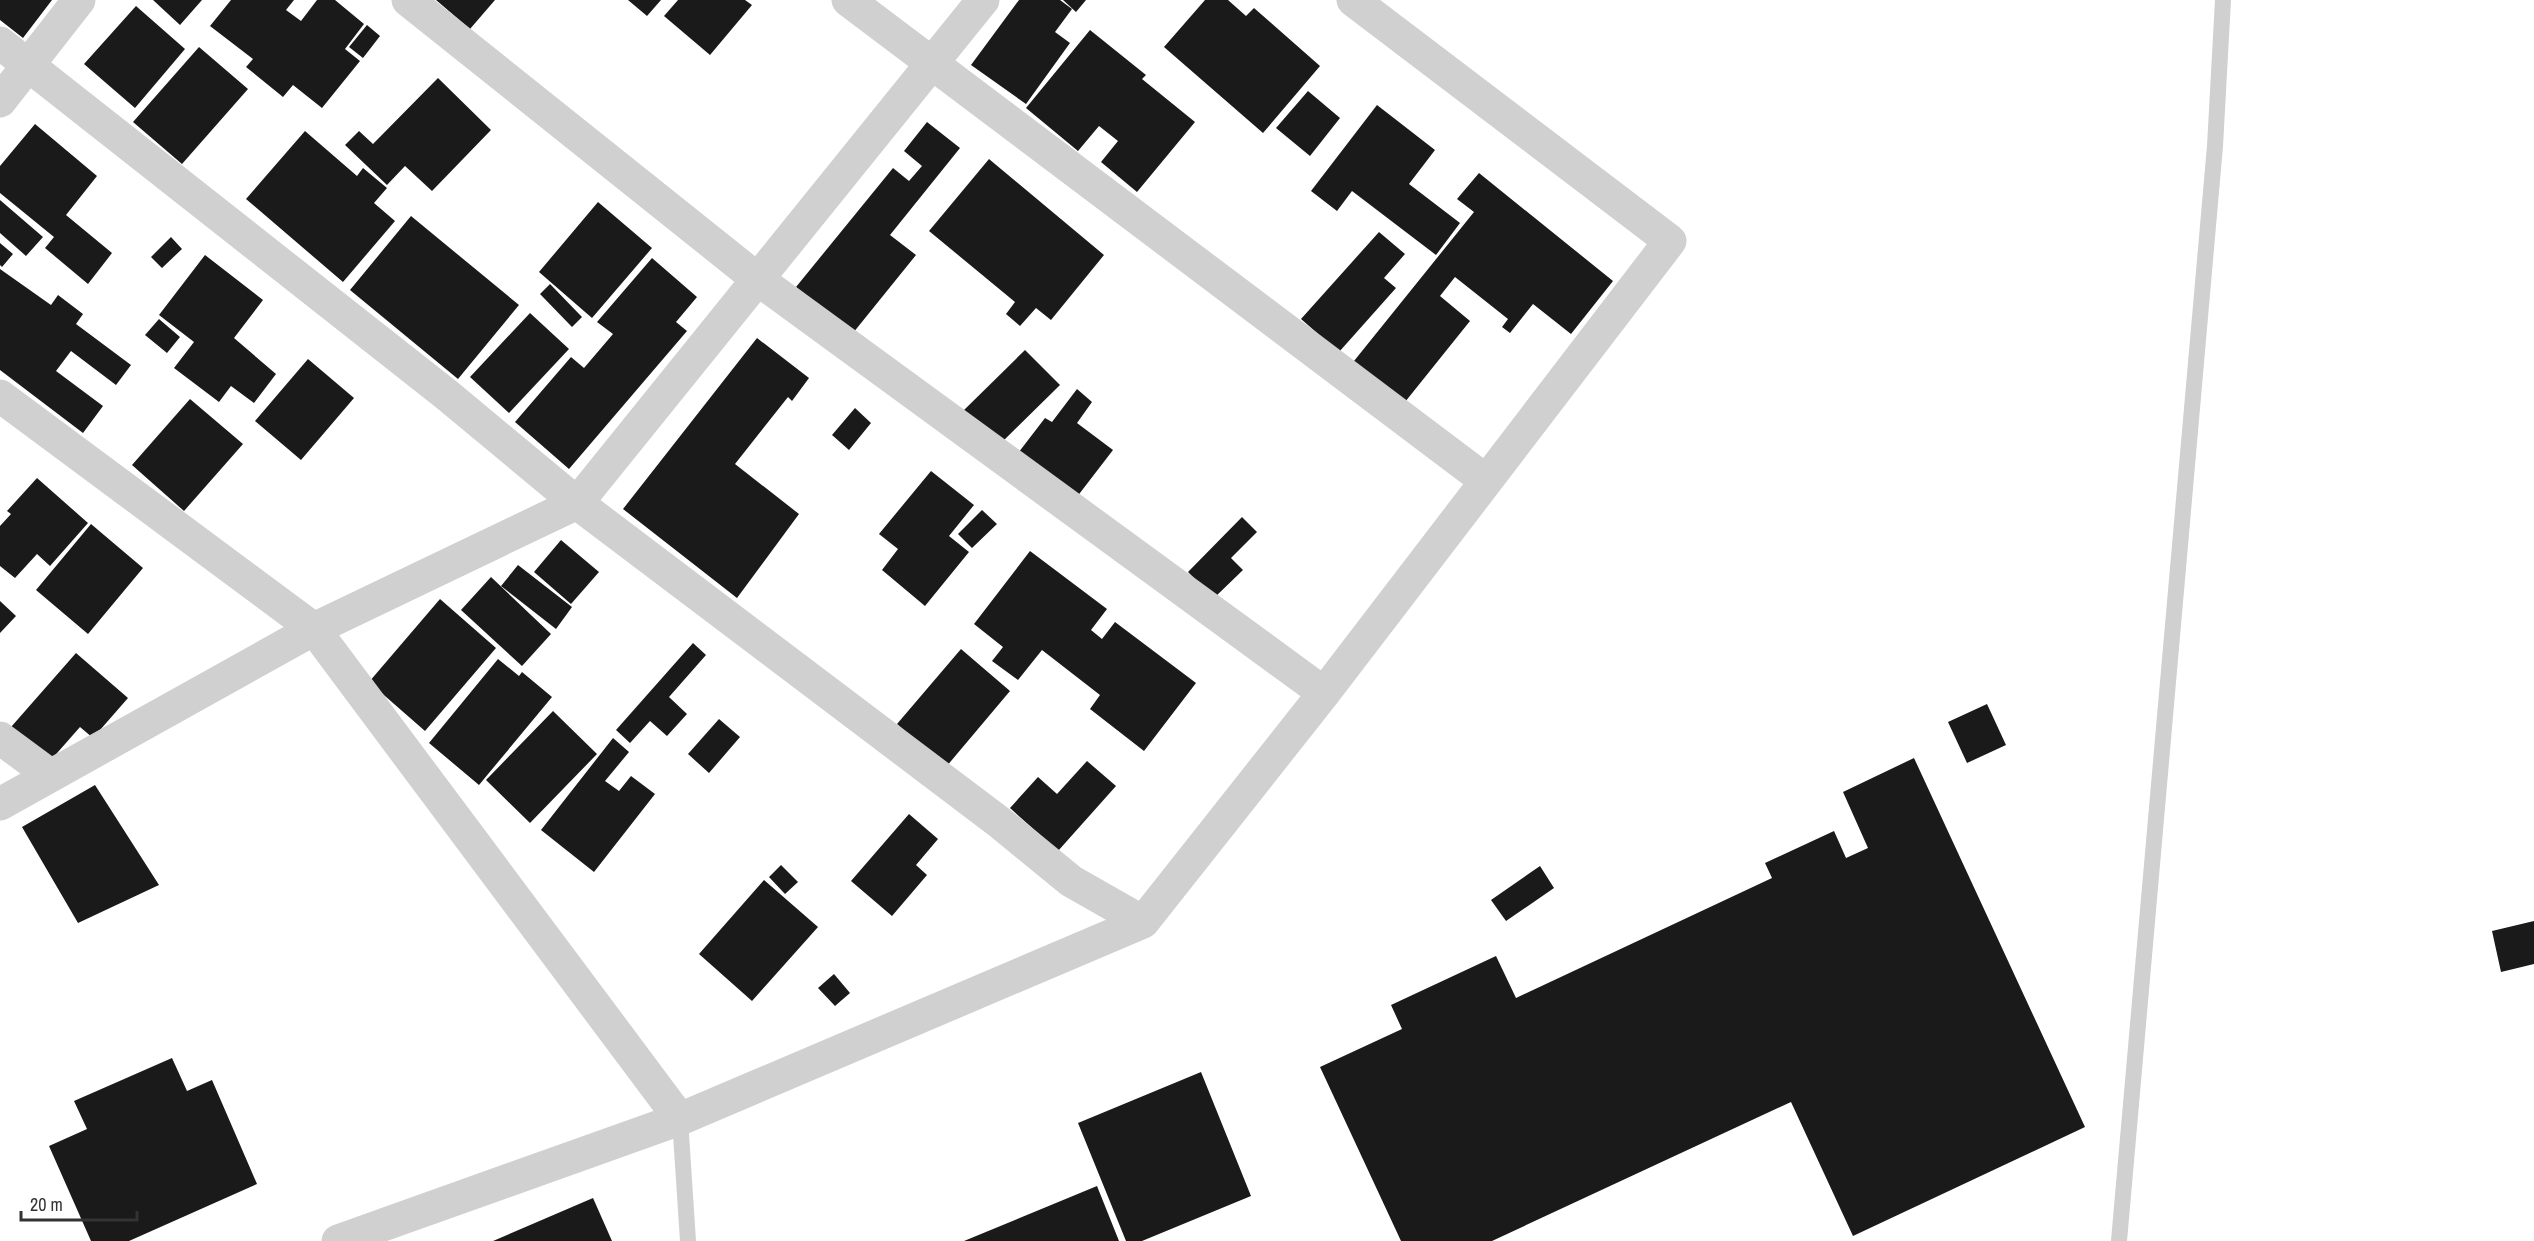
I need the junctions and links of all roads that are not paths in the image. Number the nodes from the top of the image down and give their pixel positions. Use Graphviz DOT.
graph roads {
  1 [pos="79,0"];
  2 [pos="408,0"];
  3 [pos="848,0"];
  4 [pos="983,0"];
  5 [pos="1353,0"];
  6 [pos="2223,0"];
  7 [pos="0,43"];
  8 [pos="28,63"];
  9 [pos="930,63"];
  10 [pos="0,101"];
  11 [pos="756,278"];
  12 [pos="0,396"];
  13 [pos="1485,480"];
  14 [pos="577,503"];
  15 [pos="314,628"];
  16 [pos="1324,693"];
  17 [pos="0,738"];
  18 [pos="50,775"];
  19 [pos="0,804"];
  20 [pos="1143,922"];
  21 [pos="680,1119"];
  22 [pos="338,1241"];
  23 [pos="688,1241"];
  24 [pos="2119,1241"];
  1 -- 8 [label="street"];
  2 -- 11 [label="street"];
  3 -- 9 [label="street"];
  4 -- 9 [label="street"];
  5 -- 13 [label="street"];
  6 -- 24 [label="lane"];
  7 -- 8 [label="street"];
  8 -- 10 [label="street"];
  8 -- 14 [label="street"];
  9 -- 11 [label="street"];
  9 -- 13 [label="street"];
  11 -- 14 [label="street"];
  11 -- 16 [label="street"];
  12 -- 15 [label="street"];
  13 -- 16 [label="street"];
  14 -- 15 [label="street"];
  14 -- 20 [label="street"];
  15 -- 18 [label="street"];
  15 -- 21 [label="street"];
  16 -- 20 [label="street"];
  17 -- 18 [label="street"];
  18 -- 19 [label="street"];
  20 -- 21 [label="street"];
  21 -- 22 [label="street"];
  21 -- 23 [label="lane"];
}
